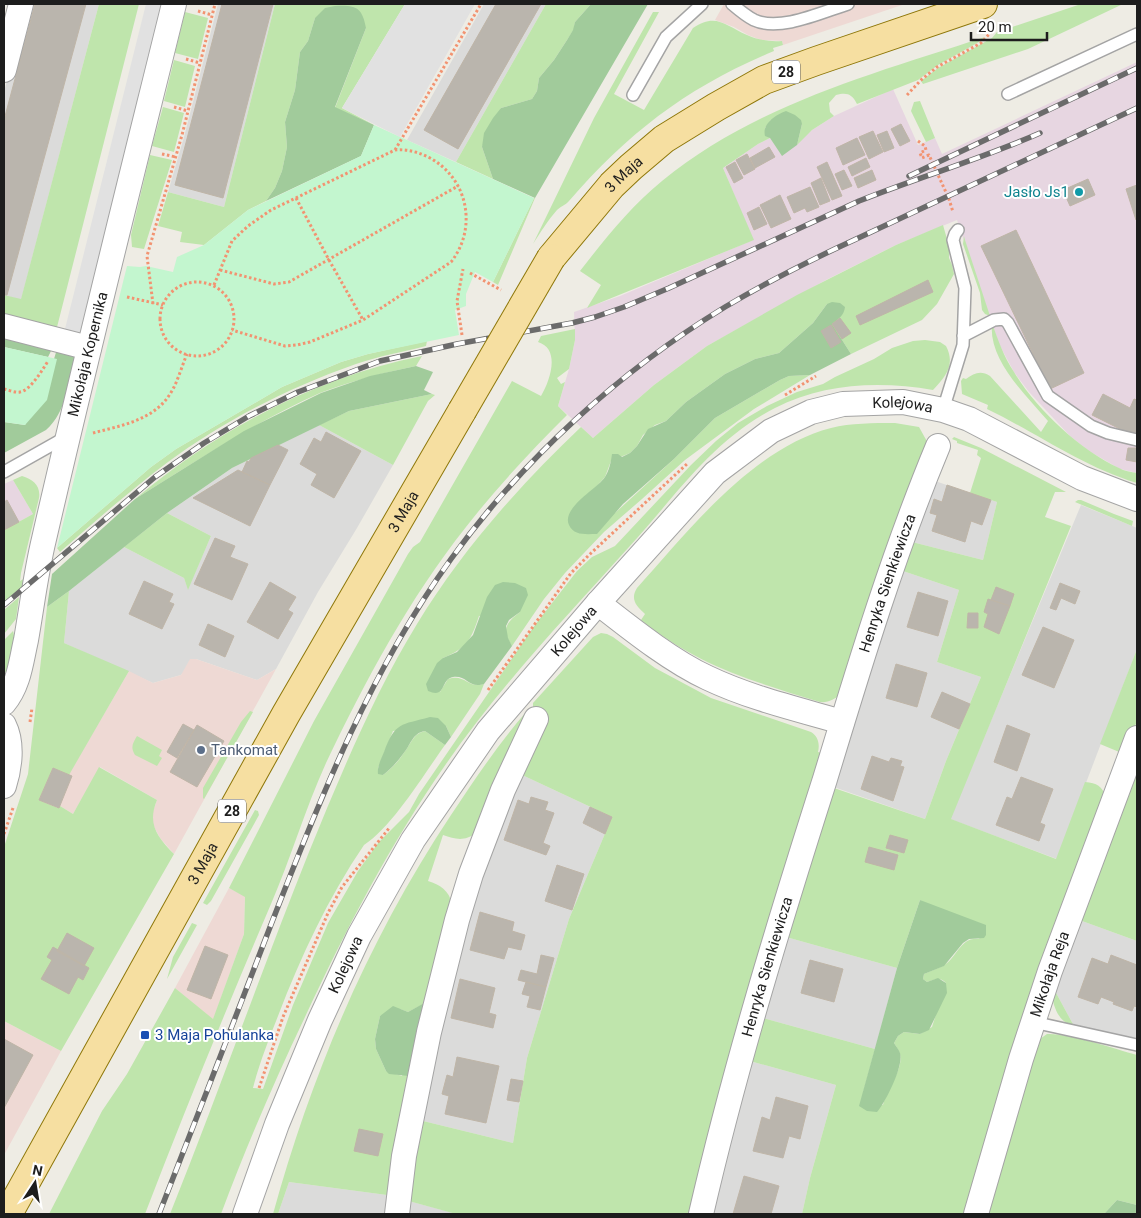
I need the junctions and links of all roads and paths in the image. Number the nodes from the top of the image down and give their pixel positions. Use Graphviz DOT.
graph roads {
  1 [pos="21,4"];
  2 [pos="174,4"];
  3 [pos="214,4"];
  4 [pos="481,4"];
  5 [pos="702,4"];
  6 [pos="732,4"];
  7 [pos="819,4"];
  8 [pos="848,4"];
  9 [pos="983,4"];
  10 [pos="804,18"];
  11 [pos="992,31"];
  12 [pos="1137,34"];
  13 [pos="4,70"];
  14 [pos="1008,94"];
  15 [pos="633,95"];
  16 [pos="907,95"];
  17 [pos="918,141"];
  18 [pos="395,150"];
  19 [pos="458,186"];
  20 [pos="296,198"];
  21 [pos="951,215"];
  22 [pos="958,230"];
  23 [pos="329,260"];
  24 [pos="463,269"];
  25 [pos="220,270"];
  26 [pos="470,273"];
  27 [pos="214,285"];
  28 [pos="501,290"];
  29 [pos="126,297"];
  30 [pos="154,304"];
  31 [pos="163,305"];
  32 [pos="363,320"];
  33 [pos="4,326"];
  34 [pos="232,330"];
  35 [pos="462,335"];
  36 [pos="963,336"];
  37 [pos="58,340"];
  38 [pos="89,348"];
  39 [pos="187,354"];
  40 [pos="4,389"];
  41 [pos="943,410"];
  42 [pos="78,435"];
  43 [pos="1137,440"];
  44 [pos="938,446"];
  45 [pos="4,472"];
  46 [pos="1137,499"];
  47 [pos="598,603"];
  48 [pos="4,703"];
  49 [pos="536,719"];
  50 [pos="842,722"];
  51 [pos="4,724"];
  52 [pos="1137,738"];
  53 [pos="4,786"];
  54 [pos="1033,1022"];
  55 [pos="1137,1045"];
  56 [pos="8,1214"];
  57 [pos="245,1214"];
  58 [pos="397,1214"];
  59 [pos="701,1214"];
  60 [pos="976,1214"];
  1 -- 13 [label="street"];
  2 -- 38 [label="street, Mikołaja Kopernika"];
  3 -- 30 [label="path"];
  4 -- 18 [label="path"];
  5 -- 15 [label="lane"];
  6 -- 10 [label="lane"];
  7 -- 10 [label="lane"];
  8 -- 10 [label="lane"];
  9 -- 56 [label="main road, 3 Maja / 28, bridge"];
  11 -- 16 [label="path"];
  12 -- 14 [label="lane"];
  17 -- 21 [label="path"];
  18 -- 19 [label="path"];
  18 -- 20 [label="path"];
  19 -- 23 [label="path"];
  19 -- 32 [label="path"];
  20 -- 23 [label="path"];
  20 -- 25 [label="path"];
  22 -- 36 [label="lane"];
  23 -- 25 [label="path"];
  23 -- 32 [label="path"];
  24 -- 35 [label="path"];
  25 -- 27 [label="path"];
  26 -- 28 [label="path"];
  27 -- 31 [label="path"];
  27 -- 34 [label="path"];
  29 -- 30 [label="path"];
  30 -- 31 [label="path"];
  31 -- 39 [label="path"];
  32 -- 34 [label="path"];
  33 -- 37 [label="street"];
  34 -- 39 [label="path"];
  36 -- 41 [label="lane"];
  36 -- 43 [label="lane"];
  37 -- 38 [label="street"];
  37 -- 40 [label="path"];
  38 -- 42 [label="street, Mikołaja Kopernika"];
  39 -- 42 [label="path"];
  41 -- 46 [label="street, Kolejowa"];
  41 -- 47 [label="street, Kolejowa"];
  42 -- 45 [label="lane"];
  42 -- 48 [label="street, Mikołaja Kopernika"];
  44 -- 50 [label="street, Henryka Sienkiewicza"];
  47 -- 50 [label="street"];
  47 -- 57 [label="street, Kolejowa"];
  49 -- 58 [label="street"];
  50 -- 59 [label="street, Henryka Sienkiewicza"];
  51 -- 53 [label="street"];
  52 -- 54 [label="street, Mikołaja Reja"];
  54 -- 55 [label="lane"];
  54 -- 60 [label="street, Mikołaja Reja"];
}
